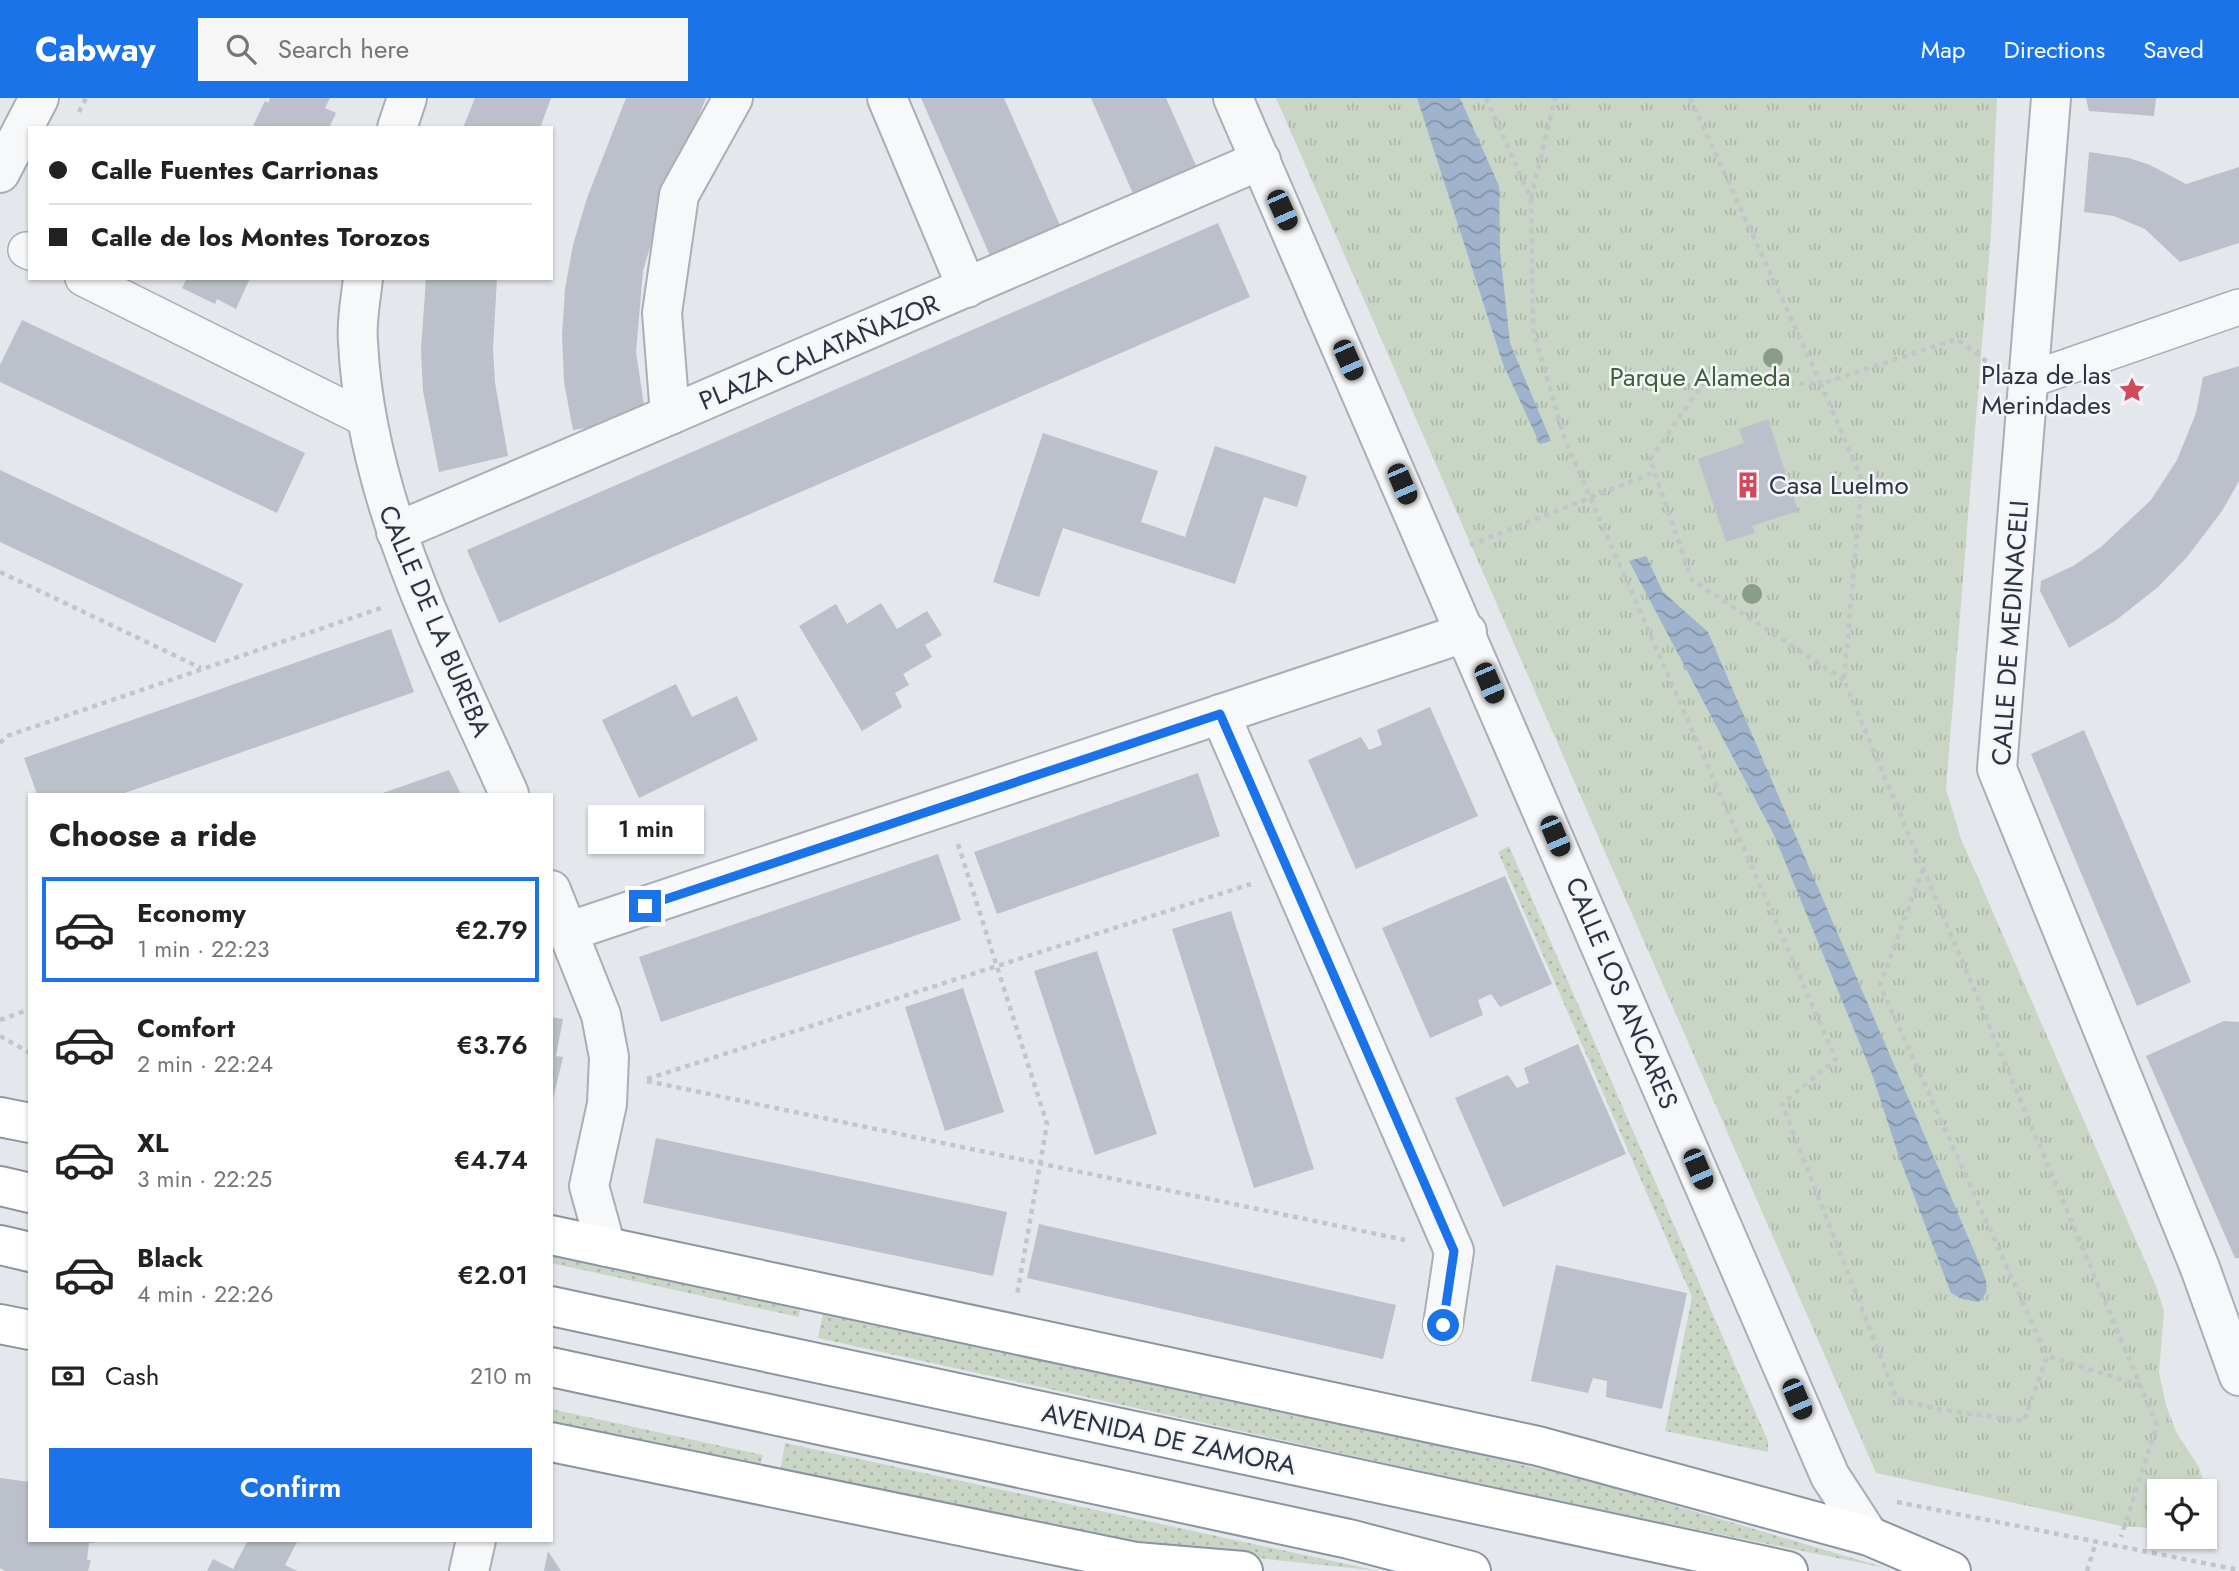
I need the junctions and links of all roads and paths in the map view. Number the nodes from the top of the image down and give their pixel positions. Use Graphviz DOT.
graph roads {
  1 [pos="39,98"];
  2 [pos="407,98"];
  3 [pos="733,98"];
  4 [pos="887,98"];
  5 [pos="1233,98"];
  6 [pos="1486,98"];
  7 [pos="1555,98"];
  8 [pos="1690,98"];
  9 [pos="2051,98"];
  10 [pos="398,126"];
  11 [pos="1261,160"];
  12 [pos="0,173"];
  13 [pos="1531,199"];
  14 [pos="87,280"];
  15 [pos="363,280"];
  16 [pos="967,288"];
  17 [pos="2239,307"];
  18 [pos="2029,380"];
  19 [pos="1821,384"];
  20 [pos="670,415"];
  21 [pos="366,419"];
  22 [pos="1655,472"];
  23 [pos="1590,498"];
  24 [pos="396,532"];
  25 [pos="1434,559"];
  26 [pos="0,572"];
  27 [pos="421,594"];
  28 [pos="1467,632"];
  29 [pos="202,669"];
  30 [pos="1844,680"];
  31 [pos="1220,714"];
  32 [pos="0,743"];
  33 [pos="509,793"];
  34 [pos="946,806"];
  35 [pos="1923,869"];
  36 [pos="1288,871"];
  37 [pos="553,895"];
  38 [pos="569,932"];
  39 [pos="999,967"];
  40 [pos="28,1010"];
  41 [pos="0,1020"];
  42 [pos="0,1036"];
  43 [pos="28,1052"];
  44 [pos="0,1116"];
  45 [pos="28,1123"];
  46 [pos="1040,1163"];
  47 [pos="0,1186"];
  48 [pos="28,1193"];
  49 [pos="553,1235"];
  50 [pos="0,1245"];
  51 [pos="606,1247"];
  52 [pos="1454,1251"];
  53 [pos="28,1252"];
  54 [pos="553,1306"];
  55 [pos="1014,1309"];
  56 [pos="0,1324"];
  57 [pos="1443,1325"];
  58 [pos="28,1330"];
  59 [pos="2046,1356"];
  60 [pos="553,1367"];
  61 [pos="2239,1376"];
  62 [pos="2140,1385"];
  63 [pos="553,1442"];
  64 [pos="1895,1502"];
  65 [pos="1870,1536"];
  66 [pos="2121,1536"];
  67 [pos="476,1542"];
  68 [pos="2096,1542"];
  69 [pos="2239,1570"];
  70 [pos="469,1571"];
  71 [pos="1243,1571"];
  72 [pos="1471,1571"];
  73 [pos="1788,1571"];
  74 [pos="1951,1571"];
  75 [pos="2087,1571"];
  1 -- 12 [label="street"];
  2 -- 10 [label="street"];
  3 -- 20 [label="street, PLAZA CALATAÑAZOR"];
  4 -- 16 [label="street, PLAZA CALATAÑAZOR"];
  5 -- 11 [label="street, CALLE LOS ANCARES"];
  6 -- 13 [label="path"];
  7 -- 13 [label="path"];
  8 -- 19 [label="path"];
  9 -- 18 [label="street, CALLE DE MEDINACELI"];
  11 -- 16 [label="street, PLAZA CALATAÑAZOR"];
  11 -- 25 [label="street, CALLE LOS ANCARES"];
  13 -- 23 [label="path"];
  14 -- 21 [label="street"];
  15 -- 21 [label="street, CALLE DE LA BUREBA"];
  16 -- 20 [label="street, PLAZA CALATAÑAZOR"];
  17 -- 18 [label="street"];
  18 -- 19 [label="path"];
  18 -- 61 [label="street, CALLE DE MEDINACELI"];
  19 -- 22 [label="path"];
  19 -- 30 [label="path"];
  20 -- 24 [label="street, PLAZA CALATAÑAZOR"];
  21 -- 24 [label="street, CALLE DE LA BUREBA"];
  22 -- 23 [label="path"];
  22 -- 30 [label="path"];
  23 -- 25 [label="path"];
  23 -- 59 [label="path"];
  24 -- 27 [label="street, CALLE DE LA BUREBA"];
  25 -- 28 [label="street, CALLE LOS ANCARES"];
  26 -- 29 [label="path"];
  27 -- 29 [label="path"];
  27 -- 33 [label="street, CALLE DE LA BUREBA"];
  28 -- 31 [label="street"];
  28 -- 65 [label="street, CALLE LOS ANCARES"];
  29 -- 32 [label="path"];
  30 -- 35 [label="path"];
  31 -- 34 [label="street"];
  31 -- 36 [label="street"];
  34 -- 38 [label="street"];
  34 -- 39 [label="path"];
  35 -- 59 [label="path"];
  35 -- 62 [label="path"];
  36 -- 39 [label="path"];
  36 -- 52 [label="street"];
  37 -- 38 [label="street"];
  38 -- 51 [label="street"];
  39 -- 46 [label="path"];
  39 -- 46 [label="path"];
  40 -- 41 [label="path"];
  42 -- 43 [label="path"];
  44 -- 45 [label="highway"];
  46 -- 52 [label="path"];
  46 -- 55 [label="path"];
  47 -- 48 [label="highway"];
  49 -- 51 [label="highway"];
  50 -- 53 [label="highway"];
  51 -- 65 [label="highway"];
  52 -- 57 [label="street"];
  54 -- 73 [label="highway, AVENIDA DE ZAMORA"];
  56 -- 58 [label="highway"];
  59 -- 62 [label="path"];
  60 -- 72 [label="highway"];
  62 -- 66 [label="path"];
  63 -- 71 [label="highway"];
  64 -- 68 [label="path"];
  65 -- 74 [label="highway"];
  67 -- 70 [label="street"];
  68 -- 69 [label="path"];
  68 -- 75 [label="path"];
}
